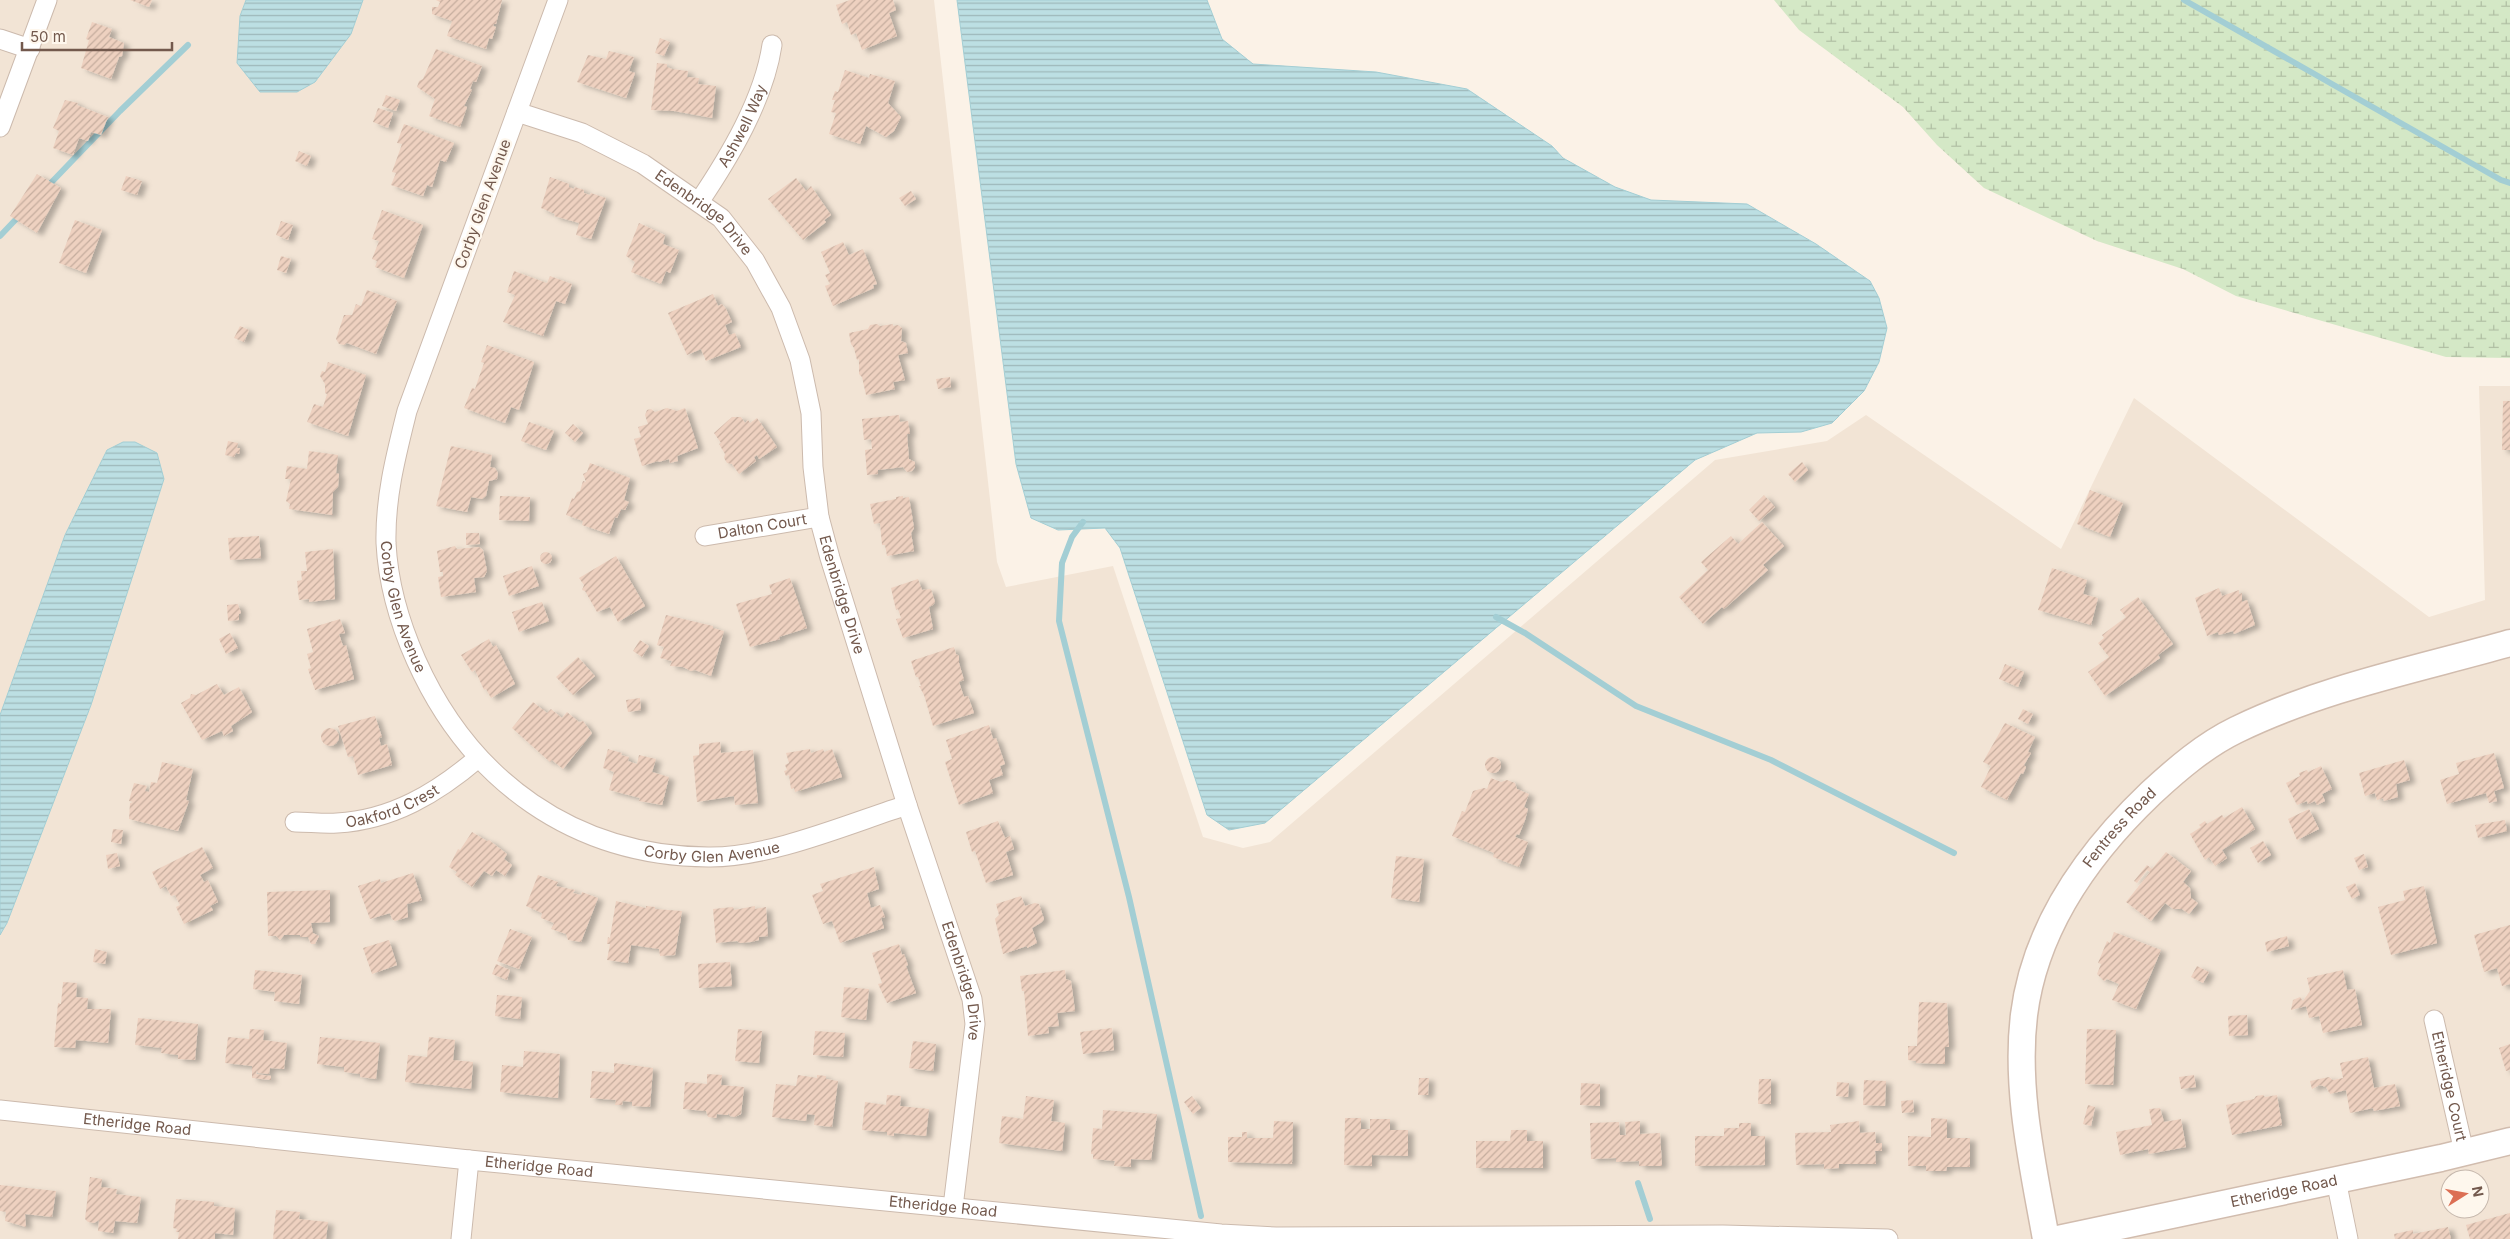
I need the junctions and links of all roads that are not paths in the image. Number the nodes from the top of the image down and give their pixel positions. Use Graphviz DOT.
graph roads {
  1 [pos="47,0"];
  2 [pos="558,0"];
  3 [pos="0,39"];
  4 [pos="772,45"];
  5 [pos="30,49"];
  6 [pos="517,112"];
  7 [pos="0,127"];
  8 [pos="699,202"];
  9 [pos="819,517"];
  10 [pos="705,536"];
  11 [pos="2510,643"];
  12 [pos="478,758"];
  13 [pos="907,805"];
  14 [pos="295,822"];
  15 [pos="2434,1020"];
  16 [pos="0,1110"];
  17 [pos="2510,1141"];
  18 [pos="2464,1152"];
  19 [pos="469,1160"];
  20 [pos="2336,1180"];
  21 [pos="953,1207"];
  22 [pos="461,1239"];
  23 [pos="1888,1239"];
  24 [pos="2046,1239"];
  25 [pos="2058,1239"];
  26 [pos="2348,1239"];
  1 -- 5 [label="street"];
  2 -- 6 [label="street, Corby Glen Avenue"];
  3 -- 5 [label="street"];
  4 -- 8 [label="street, Ashwell Way"];
  5 -- 7 [label="street"];
  6 -- 8 [label="street, Edenbridge Drive"];
  6 -- 12 [label="street, Corby Glen Avenue"];
  8 -- 9 [label="street, Edenbridge Drive"];
  9 -- 10 [label="street, Dalton Court"];
  9 -- 13 [label="street, Edenbridge Drive"];
  11 -- 24 [label="street, Fentress Road"];
  12 -- 13 [label="street, Corby Glen Avenue"];
  12 -- 14 [label="street, Oakford Crest"];
  13 -- 21 [label="street, Edenbridge Drive"];
  15 -- 18 [label="street, Etheridge Court"];
  16 -- 19 [label="street, Etheridge Road"];
  17 -- 18 [label="street, Etheridge Road"];
  18 -- 20 [label="street, Etheridge Road"];
  19 -- 21 [label="street, Etheridge Road"];
  19 -- 22 [label="street"];
  20 -- 25 [label="street, Etheridge Road"];
  20 -- 26 [label="street"];
  21 -- 23 [label="street, Etheridge Road"];
}
